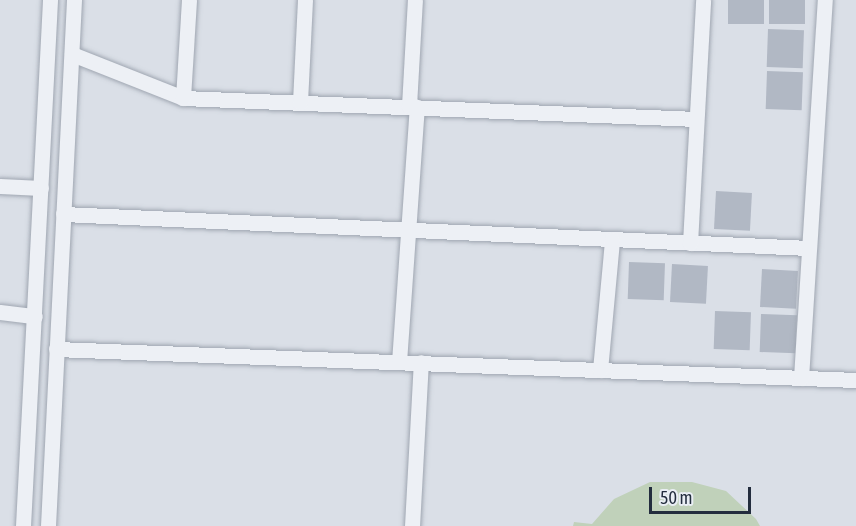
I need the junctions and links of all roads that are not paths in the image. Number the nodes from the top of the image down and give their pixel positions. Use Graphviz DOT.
graph roads {
  1 [pos="50,0"];
  2 [pos="74,0"];
  3 [pos="189,0"];
  4 [pos="305,0"];
  5 [pos="414,0"];
  6 [pos="703,0"];
  7 [pos="825,0"];
  8 [pos="72,54"];
  9 [pos="183,98"];
  10 [pos="300,102"];
  11 [pos="413,107"];
  12 [pos="696,119"];
  13 [pos="0,186"];
  14 [pos="41,188"];
  15 [pos="63,214"];
  16 [pos="408,231"];
  17 [pos="612,240"];
  18 [pos="690,243"];
  19 [pos="808,248"];
  20 [pos="0,312"];
  21 [pos="35,316"];
  22 [pos="56,349"];
  23 [pos="399,362"];
  24 [pos="421,363"];
  25 [pos="600,370"];
  26 [pos="801,378"];
  27 [pos="856,380"];
  28 [pos="23,526"];
  29 [pos="48,526"];
  30 [pos="412,526"];
  1 -- 14 [label="street"];
  2 -- 8 [label="street"];
  3 -- 9 [label="street"];
  4 -- 10 [label="street"];
  5 -- 11 [label="street"];
  6 -- 12 [label="street"];
  7 -- 19 [label="street"];
  8 -- 9 [label="street"];
  8 -- 15 [label="street"];
  9 -- 10 [label="street"];
  10 -- 11 [label="street"];
  11 -- 12 [label="street"];
  11 -- 16 [label="street"];
  12 -- 18 [label="street"];
  13 -- 14 [label="street"];
  14 -- 21 [label="street"];
  15 -- 16 [label="street"];
  15 -- 22 [label="street"];
  16 -- 17 [label="street"];
  16 -- 23 [label="street"];
  17 -- 18 [label="street"];
  17 -- 25 [label="street"];
  18 -- 19 [label="street"];
  19 -- 26 [label="street"];
  20 -- 21 [label="street"];
  21 -- 28 [label="street"];
  22 -- 23 [label="street"];
  22 -- 29 [label="street"];
  23 -- 24 [label="street"];
  24 -- 25 [label="street"];
  24 -- 30 [label="street"];
  25 -- 26 [label="street"];
  26 -- 27 [label="street"];
}
